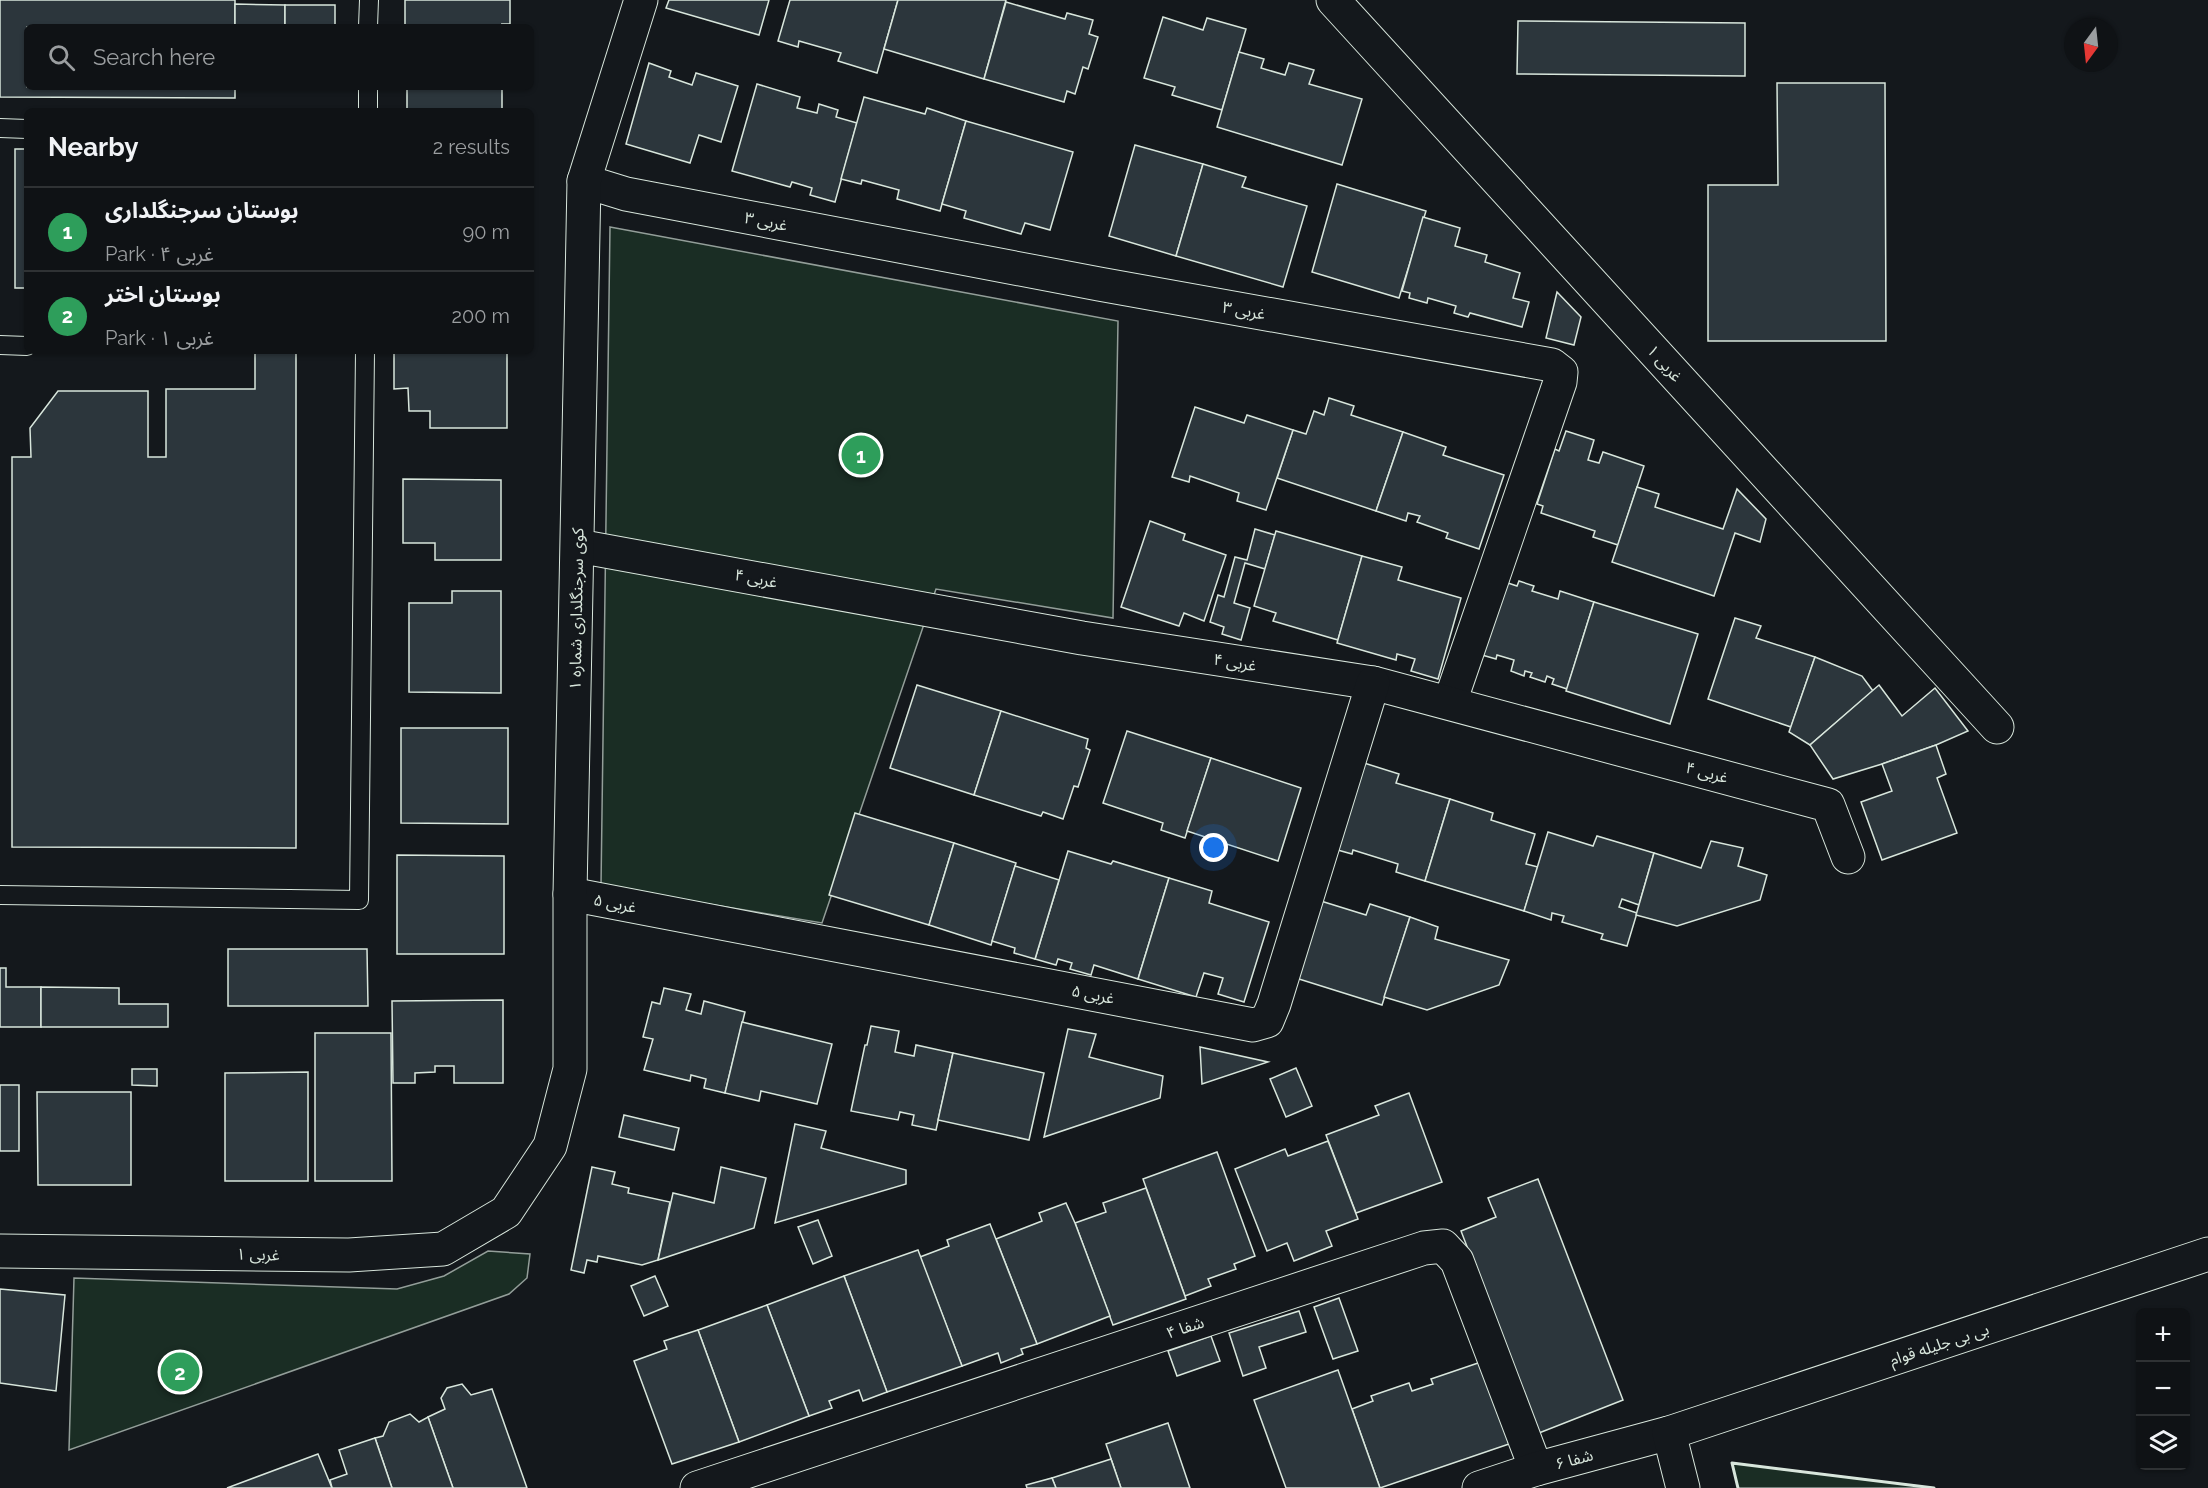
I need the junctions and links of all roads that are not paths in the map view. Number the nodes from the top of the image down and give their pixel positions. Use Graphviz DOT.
graph roads {
  1 [pos="369,0"];
  2 [pos="641,0"];
  3 [pos="1333,0"];
  4 [pos="368,24"];
  5 [pos="368,90"];
  6 [pos="368,108"];
  7 [pos="0,128"];
  8 [pos="24,129"];
  9 [pos="584,181"];
  10 [pos="0,345"];
  11 [pos="24,346"];
  12 [pos="365,354"];
  13 [pos="578,546"];
  14 [pos="1373,683"];
  15 [pos="1450,702"];
  16 [pos="1997,727"];
  17 [pos="1848,857"];
  18 [pos="570,894"];
  19 [pos="0,895"];
  20 [pos="506,1212"];
  21 [pos="0,1251"];
  22 [pos="2208,1254"];
  23 [pos="1669,1433"];
  24 [pos="1536,1469"];
  25 [pos="697,1488"];
  26 [pos="1479,1488"];
  27 [pos="1683,1488"];
  1 -- 4 [label="lane"];
  2 -- 9 [label="street, کوی سرجنگلداری شماره ۱"];
  3 -- 16 [label="street, غربی ۱"];
  5 -- 6 [label="lane"];
  7 -- 8 [label="lane"];
  9 -- 13 [label="street, کوی سرجنگلداری شماره ۱"];
  9 -- 15 [label="street, غربی ۳"];
  10 -- 11 [label="lane"];
  12 -- 19 [label="lane"];
  13 -- 14 [label="street, غربی ۴"];
  13 -- 18 [label="street, کوی سرجنگلداری شماره ۱"];
  14 -- 15 [label="street, غربی ۴"];
  14 -- 18 [label="street, غربی ۵"];
  15 -- 17 [label="street, غربی ۴"];
  18 -- 20 [label="street, کوی سرجنگلداری شماره ۱"];
  20 -- 21 [label="street, غربی ۱"];
  22 -- 23 [label="street, بی بی جلیله قوام"];
  23 -- 24 [label="street, شفا ۶"];
  23 -- 27 [label="street"];
  24 -- 25 [label="street, شفا ۴"];
  24 -- 26 [label="street, شفا ۶"];
}
